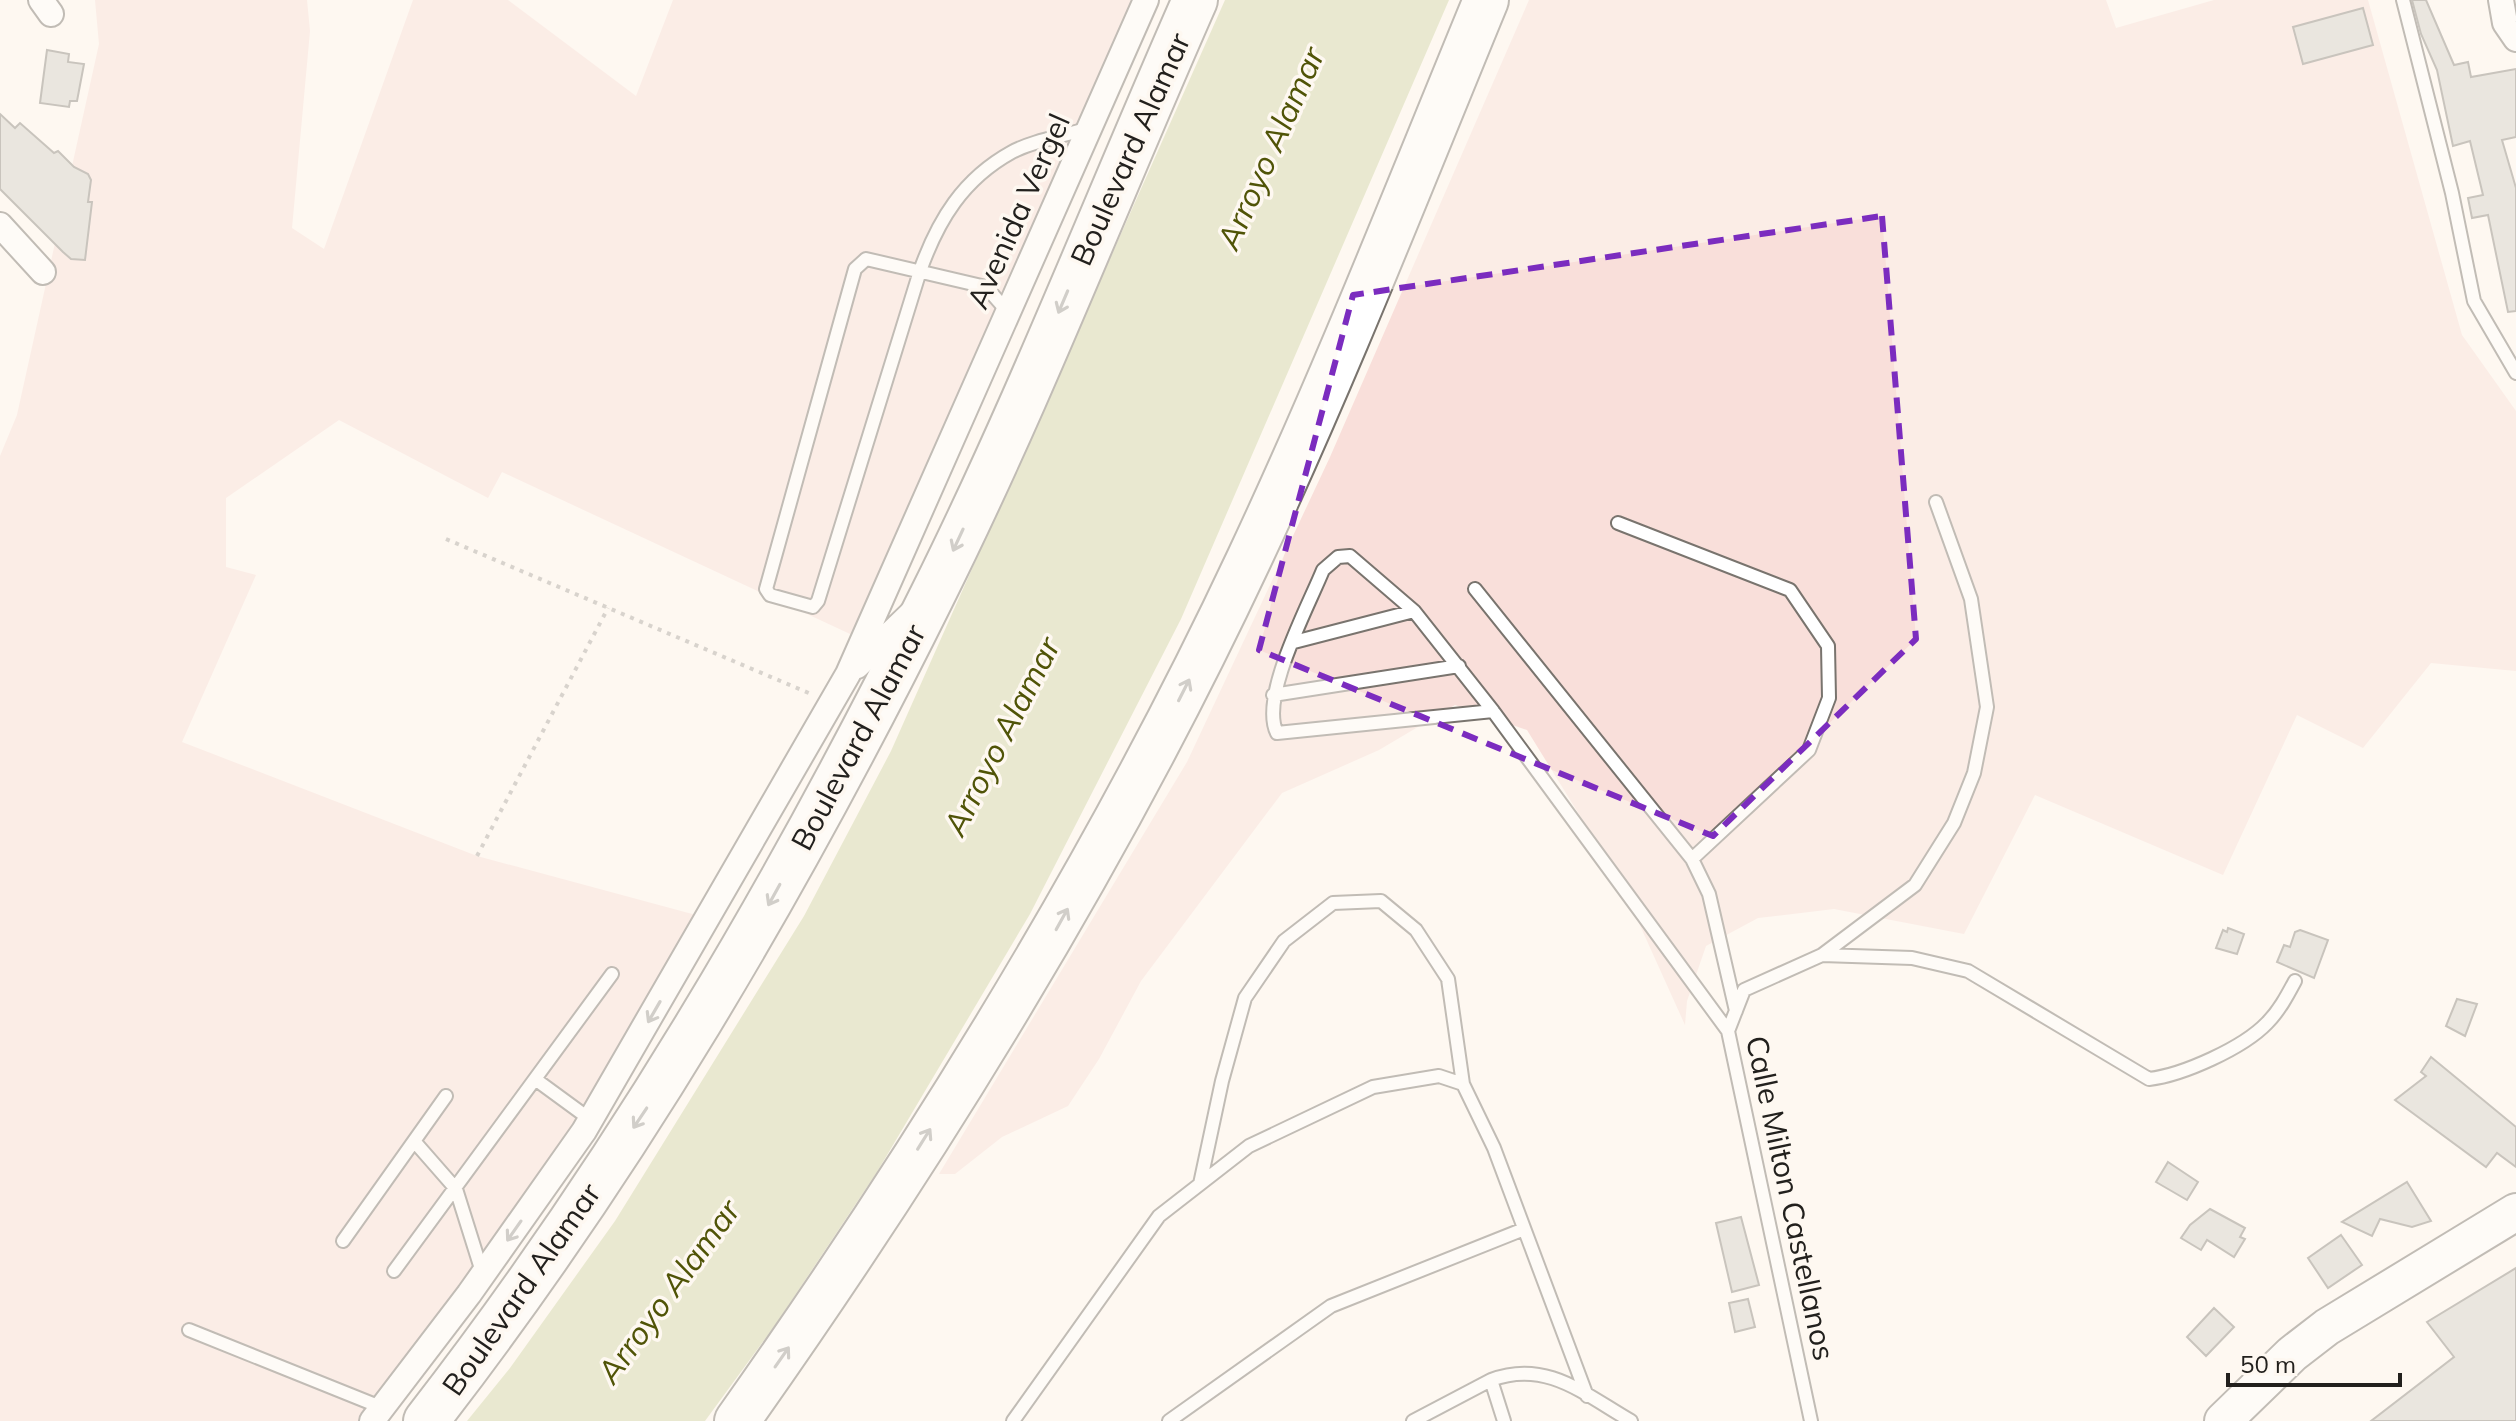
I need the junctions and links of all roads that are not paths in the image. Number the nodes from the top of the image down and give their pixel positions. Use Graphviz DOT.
graph roads {
  1 [pos="1146,0"];
  2 [pos="1195,0"];
  3 [pos="1486,0"];
  4 [pos="2403,0"];
  5 [pos="2501,0"];
  6 [pos="2516,38"];
  7 [pos="1089,128"];
  8 [pos="0,225"];
  9 [pos="920,271"];
  10 [pos="43,272"];
  11 [pos="1008,312"];
  12 [pos="2516,373"];
  13 [pos="1936,502"];
  14 [pos="1618,523"];
  15 [pos="1475,589"];
  16 [pos="933,593"];
  17 [pos="1414,611"];
  18 [pos="1294,642"];
  19 [pos="1459,666"];
  20 [pos="848,674"];
  21 [pos="1273,695"];
  22 [pos="1493,711"];
  23 [pos="1692,859"];
  24 [pos="1822,955"];
  25 [pos="612,974"];
  26 [pos="2295,981"];
  27 [pos="1736,1011"];
  28 [pos="1728,1031"];
  29 [pos="535,1079"];
  30 [pos="1463,1084"];
  31 [pos="446,1096"];
  32 [pos="591,1120"];
  33 [pos="414,1141"];
  34 [pos="1200,1184"];
  35 [pos="456,1189"];
  36 [pos="2516,1212"];
  37 [pos="1524,1229"];
  38 [pos="343,1241"];
  39 [pos="394,1271"];
  40 [pos="483,1275"];
  41 [pos="189,1330"];
  42 [pos="1491,1380"];
  43 [pos="1587,1396"];
  44 [pos="378,1414"];
  45 [pos="426,1421"];
  46 [pos="737,1421"];
  47 [pos="1013,1421"];
  48 [pos="1169,1421"];
  49 [pos="1413,1421"];
  50 [pos="1504,1421"];
  51 [pos="1631,1421"];
  52 [pos="1811,1421"];
  53 [pos="2223,1421"];
  1 -- 7 [label="street, Avenida Vergel"];
  2 -- 16 [label="highway, Boulevard Alamar, one-way"];
  46 -- 3 [label="highway, one-way"];
  4 -- 12 [label="lane"];
  5 -- 6 [label="street"];
  7 -- 9 [label="lane"];
  7 -- 11 [label="street, Avenida Vergel"];
  8 -- 10 [label="street"];
  9 -- 9 [label="lane"];
  9 -- 11 [label="lane"];
  11 -- 20 [label="street, Avenida Vergel"];
  13 -- 24 [label="lane"];
  14 -- 23 [label="lane"];
  15 -- 23 [label="lane"];
  16 -- 20 [label="street"];
  16 -- 45 [label="highway, Boulevard Alamar, one-way"];
  17 -- 18 [label="lane"];
  17 -- 18 [label="lane"];
  17 -- 19 [label="lane"];
  18 -- 21 [label="lane"];
  19 -- 21 [label="lane"];
  19 -- 22 [label="lane"];
  20 -- 32 [label="street, one-way"];
  21 -- 22 [label="lane"];
  22 -- 28 [label="lane"];
  23 -- 27 [label="lane"];
  24 -- 26 [label="lane, Calle Milton Castellanos"];
  24 -- 27 [label="lane, Calle Milton Castellanos"];
  25 -- 29 [label="lane"];
  27 -- 28 [label="lane, Calle Milton Castellanos"];
  28 -- 52 [label="lane, Calle Milton Castellanos"];
  29 -- 32 [label="lane"];
  29 -- 35 [label="lane"];
  30 -- 34 [label="lane"];
  30 -- 34 [label="lane"];
  30 -- 37 [label="lane"];
  31 -- 33 [label="lane"];
  32 -- 40 [label="street, one-way"];
  33 -- 35 [label="lane"];
  33 -- 38 [label="lane"];
  34 -- 47 [label="lane"];
  35 -- 39 [label="lane"];
  35 -- 40 [label="lane"];
  36 -- 53 [label="main road"];
  37 -- 43 [label="lane"];
  37 -- 48 [label="lane"];
  40 -- 44 [label="street"];
  41 -- 44 [label="lane"];
  42 -- 43 [label="lane"];
  42 -- 49 [label="lane"];
  42 -- 50 [label="lane"];
  43 -- 51 [label="lane"];
}
